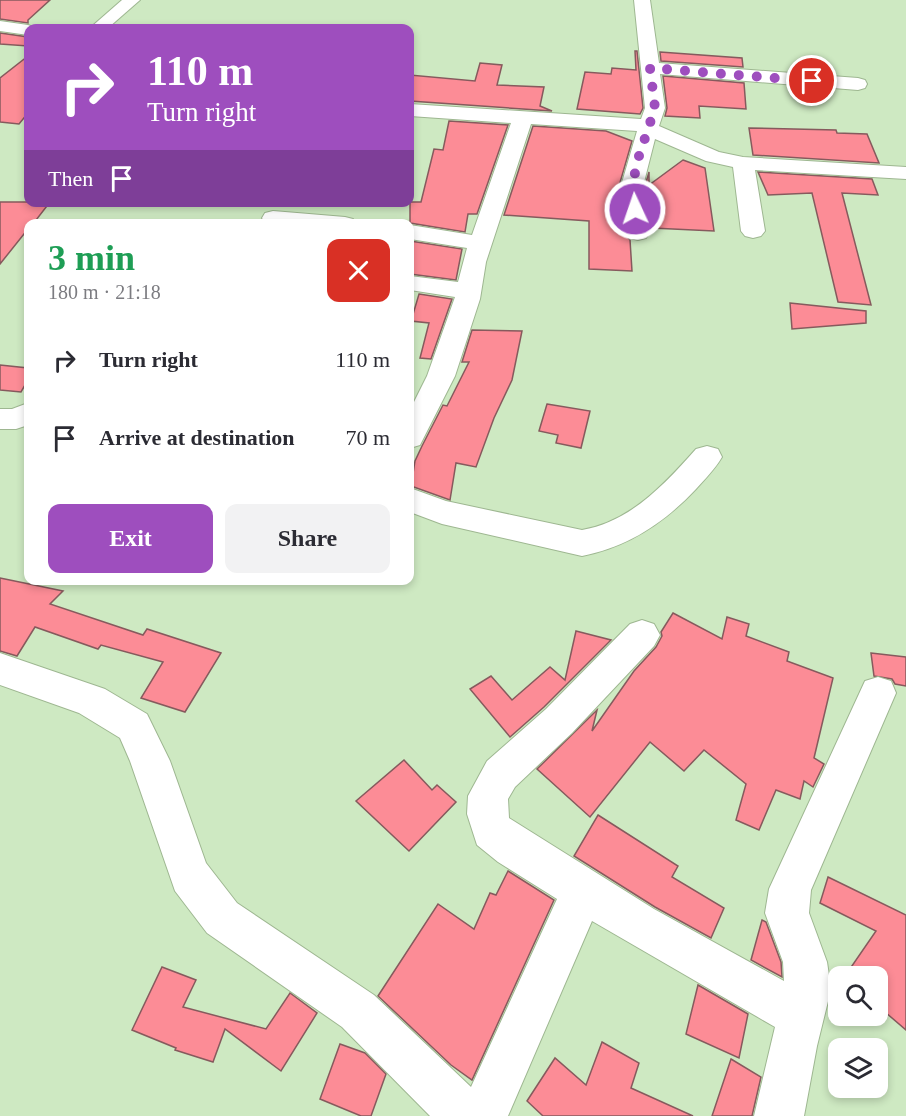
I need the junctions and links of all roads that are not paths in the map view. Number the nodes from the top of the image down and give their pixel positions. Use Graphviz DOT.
graph roads {
  1 [pos="132,0"];
  2 [pos="642,0"];
  3 [pos="103,24"];
  4 [pos="0,26"];
  5 [pos="24,29"];
  6 [pos="650,68"];
  7 [pos="858,84"];
  8 [pos="414,110"];
  9 [pos="523,118"];
  10 [pos="649,127"];
  11 [pos="743,163"];
  12 [pos="906,173"];
  13 [pos="273,218"];
  14 [pos="285,219"];
  15 [pos="753,231"];
  16 [pos="414,233"];
  17 [pos="638,233"];
  18 [pos="480,243"];
  19 [pos="414,284"];
  20 [pos="468,291"];
  21 [pos="24,415"];
  22 [pos="0,419"];
  23 [pos="414,430"];
  24 [pos="706,457"];
  25 [pos="414,502"];
  26 [pos="642,635"];
  27 [pos="0,669"];
  28 [pos="878,693"];
  29 [pos="583,891"];
  30 [pos="801,1016"];
  31 [pos="465,1116"];
  32 [pos="483,1116"];
  33 [pos="779,1116"];
  1 -- 3 [label="street"];
  2 -- 6 [label="street"];
  4 -- 5 [label="street"];
  6 -- 7 [label="street"];
  6 -- 10 [label="street"];
  8 -- 9 [label="street"];
  9 -- 10 [label="street"];
  9 -- 18 [label="street"];
  10 -- 11 [label="street"];
  10 -- 17 [label="street"];
  11 -- 12 [label="street"];
  11 -- 15 [label="street"];
  13 -- 14 [label="street"];
  16 -- 18 [label="street"];
  18 -- 20 [label="street"];
  19 -- 20 [label="street"];
  20 -- 23 [label="street"];
  21 -- 22 [label="street"];
  24 -- 25 [label="street"];
  26 -- 29 [label="street"];
  27 -- 31 [label="street"];
  28 -- 30 [label="street"];
  29 -- 30 [label="street"];
  29 -- 32 [label="street"];
  30 -- 33 [label="street"];
}
